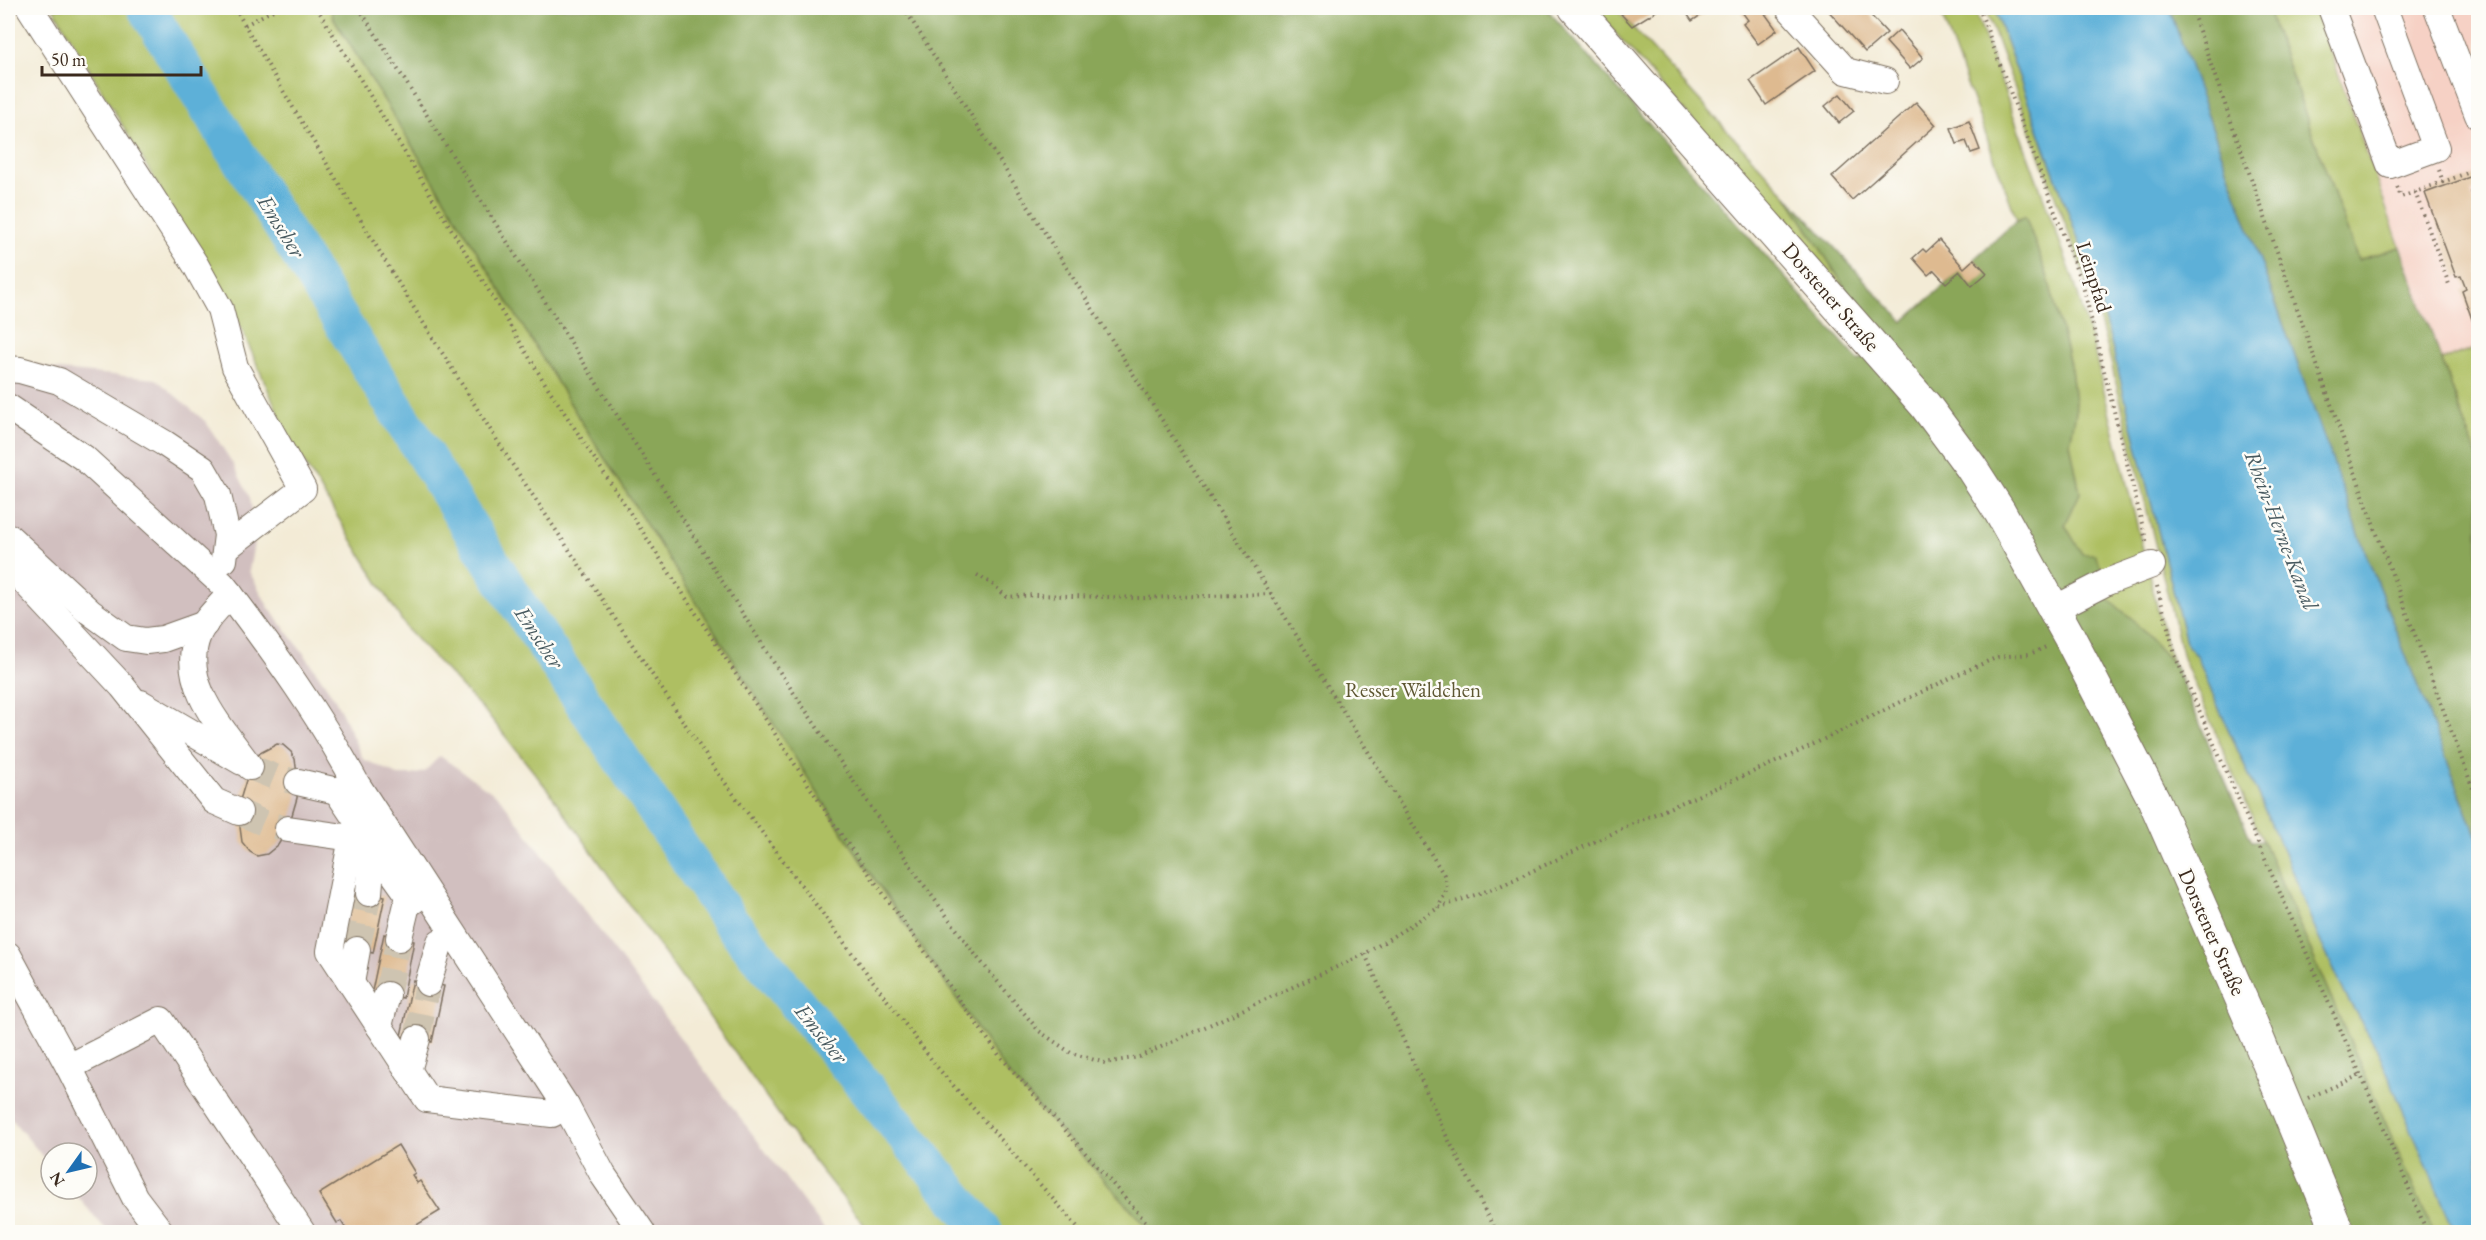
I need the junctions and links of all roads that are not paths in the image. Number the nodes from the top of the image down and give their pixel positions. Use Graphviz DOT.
graph roads {
  1 [pos="30,8"];
  2 [pos="1575,8"];
  3 [pos="1789,8"];
  4 [pos="2331,8"];
  5 [pos="2384,8"];
  6 [pos="2437,8"];
  7 [pos="1885,81"];
  8 [pos="2478,115"];
  9 [pos="8,369"];
  10 [pos="8,407"];
  11 [pos="9,537"];
  12 [pos="226,548"];
  13 [pos="8,564"];
  14 [pos="2152,565"];
  15 [pos="226,589"];
  16 [pos="2054,609"];
  17 [pos="205,624"];
  18 [pos="131,697"];
  19 [pos="298,782"];
  20 [pos="347,787"];
  21 [pos="239,812"];
  22 [pos="288,829"];
  23 [pos="362,842"];
  24 [pos="369,892"];
  25 [pos="410,896"];
  26 [pos="399,938"];
  27 [pos="440,942"];
  28 [pos="357,950"];
  29 [pos="8,955"];
  30 [pos="351,983"];
  31 [pos="428,983"];
  32 [pos="387,995"];
  33 [pos="379,1026"];
  34 [pos="417,1039"];
  35 [pos="69,1067"];
  36 [pos="408,1071"];
  37 [pos="559,1110"];
  38 [pos="156,1230"];
  39 [pos="302,1233"];
  40 [pos="642,1233"];
  41 [pos="2338,1233"];
  1 -- 12 [label="street"];
  2 -- 16 [label="main road, Dorstener Straße"];
  3 -- 7 [label="street"];
  4 -- 5 [label="street"];
  6 -- 8 [label="street"];
  9 -- 12 [label="street"];
  10 -- 15 [label="street"];
  11 -- 17 [label="street"];
  12 -- 15 [label="street"];
  13 -- 18 [label="street"];
  14 -- 16 [label="street"];
  15 -- 17 [label="street"];
  15 -- 20 [label="street"];
  16 -- 41 [label="main road, Dorstener Straße"];
  17 -- 18 [label="street"];
  18 -- 21 [label="street"];
  19 -- 20 [label="street"];
  20 -- 23 [label="street"];
  20 -- 37 [label="street"];
  22 -- 23 [label="street"];
  23 -- 24 [label="street"];
  23 -- 25 [label="street"];
  23 -- 30 [label="street"];
  25 -- 26 [label="street"];
  25 -- 27 [label="street"];
  27 -- 31 [label="street"];
  27 -- 37 [label="street"];
  28 -- 30 [label="street"];
  29 -- 35 [label="street"];
  30 -- 33 [label="street"];
  32 -- 33 [label="street"];
  33 -- 36 [label="street"];
  34 -- 36 [label="street"];
  35 -- 38 [label="street"];
  35 -- 39 [label="street"];
  36 -- 37 [label="street"];
  37 -- 40 [label="street"];
}
